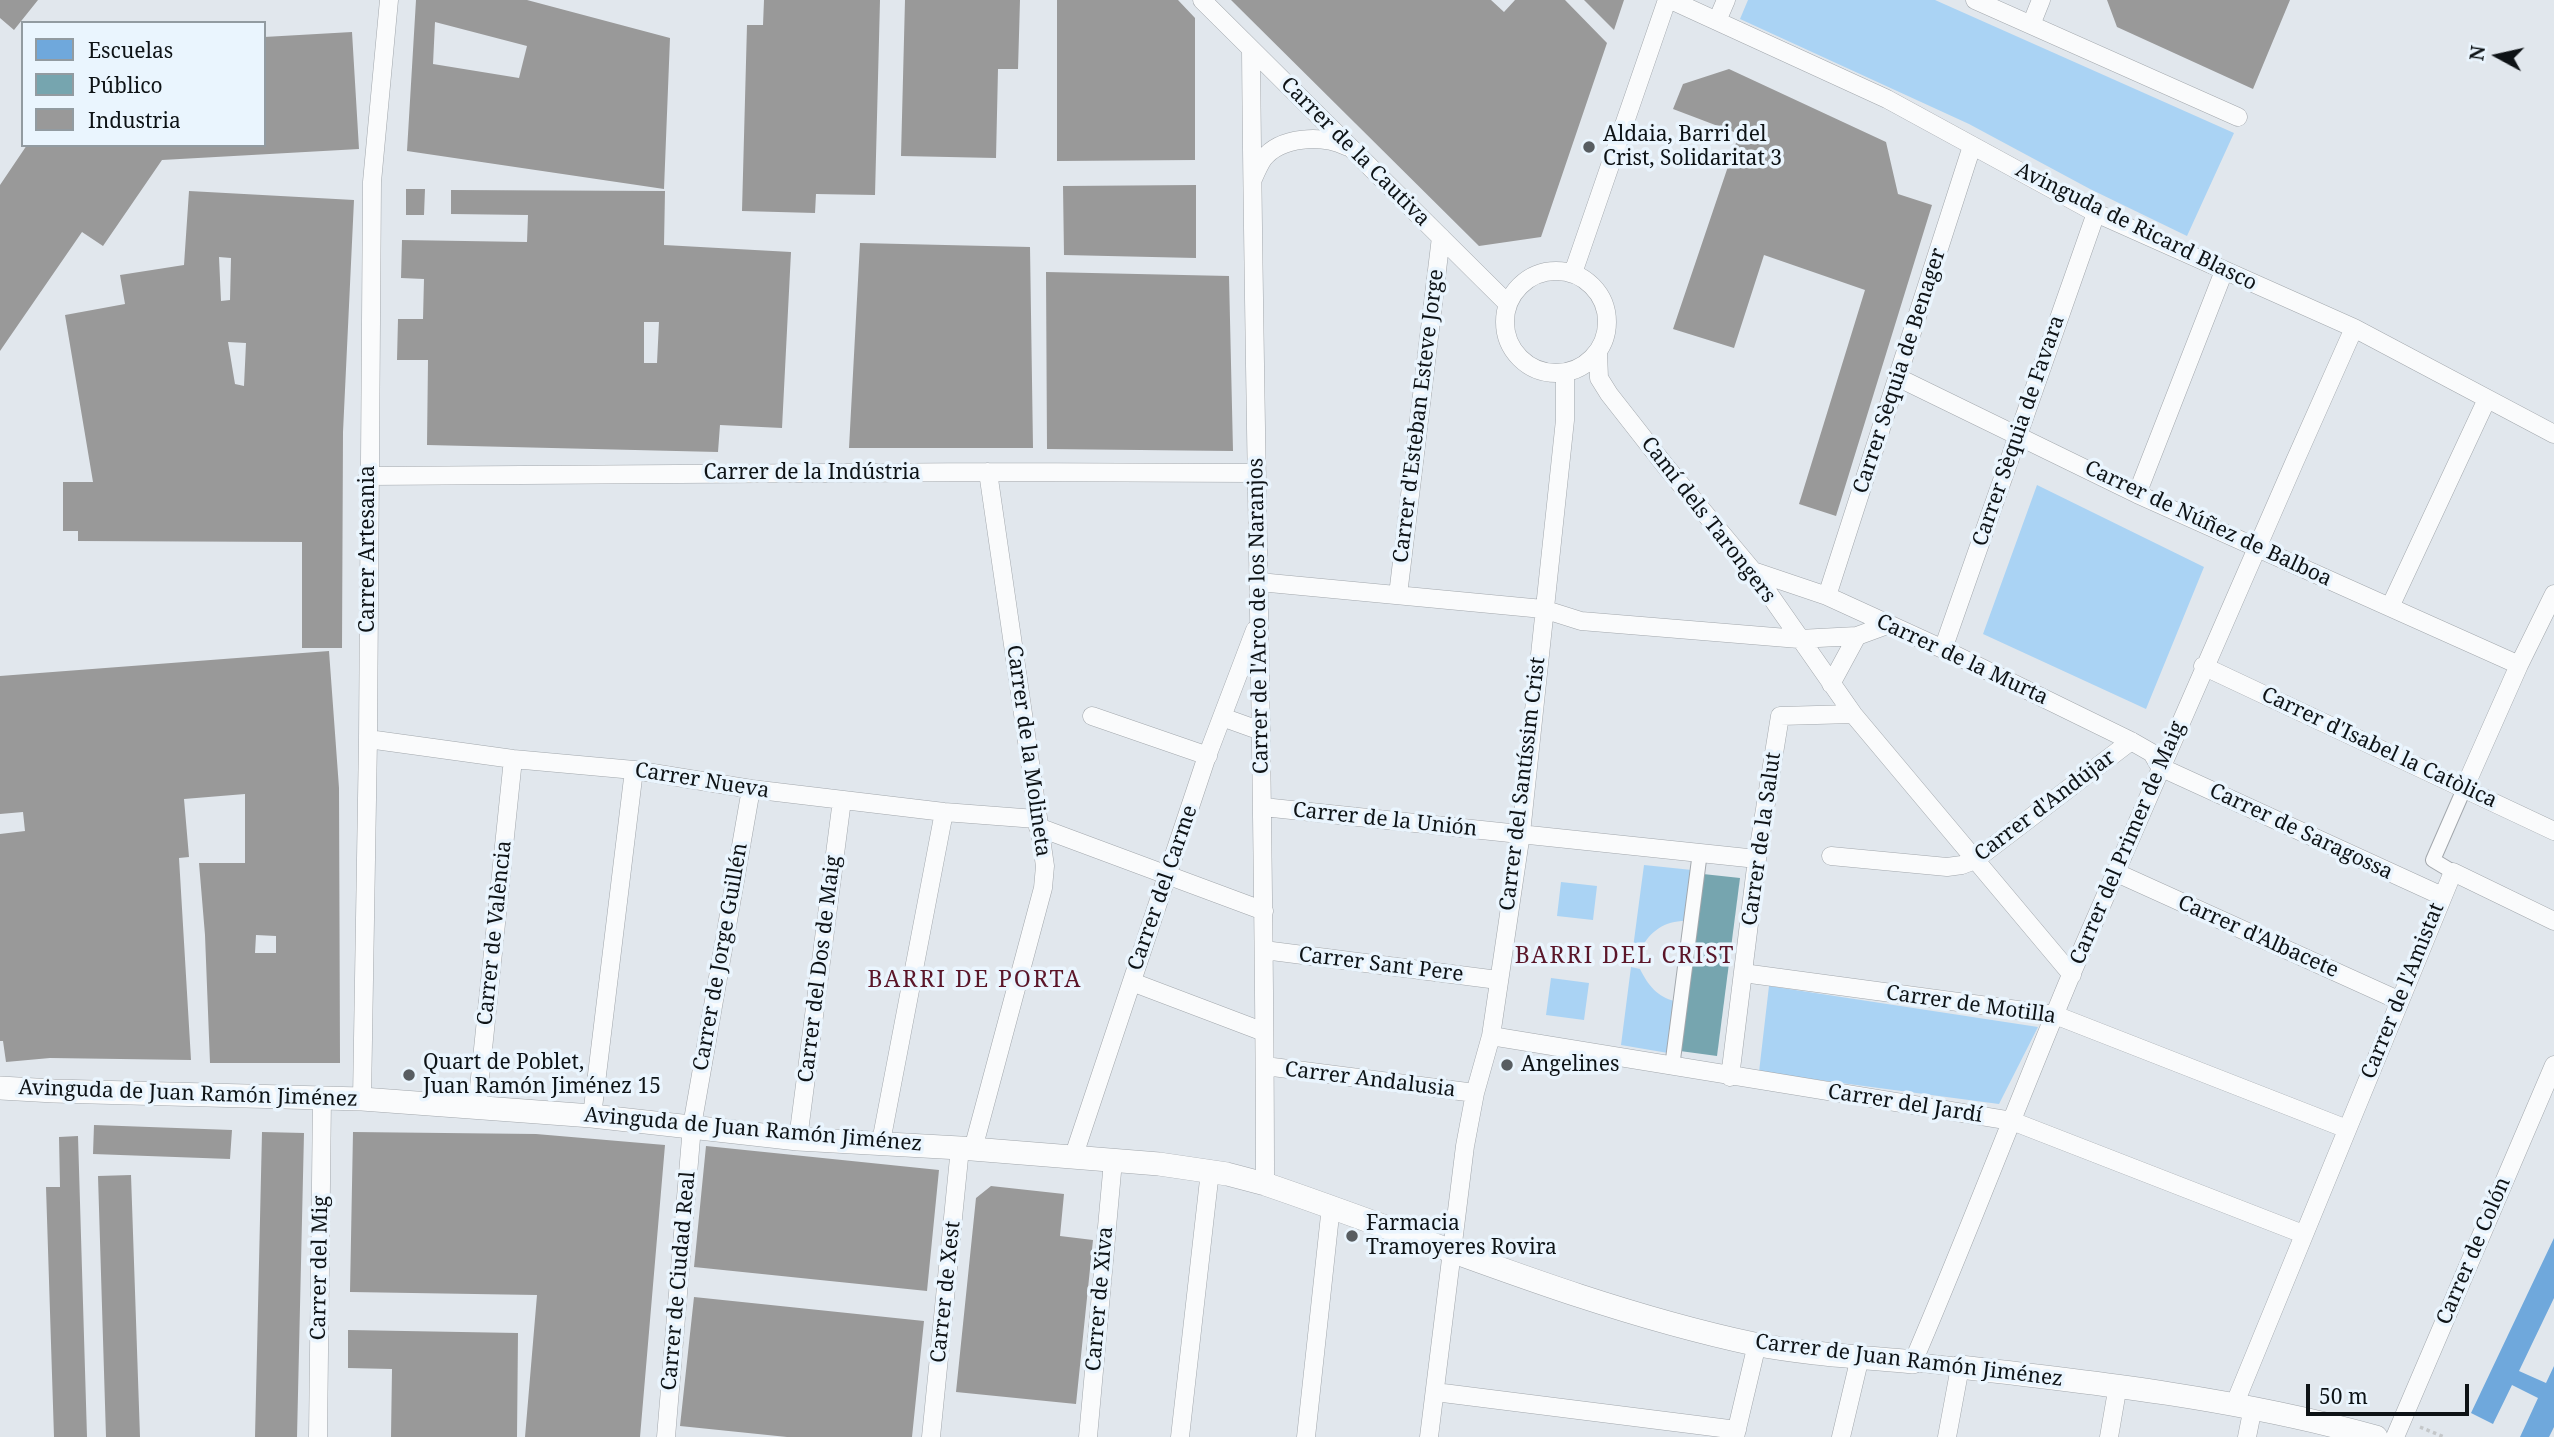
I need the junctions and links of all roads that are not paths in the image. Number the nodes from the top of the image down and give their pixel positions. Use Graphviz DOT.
graph roads {
  1 [pos="389,0"];
  2 [pos="1202,0"];
  3 [pos="1669,0"];
  4 [pos="1726,0"];
  5 [pos="1975,0"];
  6 [pos="2041,0"];
  7 [pos="1717,21"];
  8 [pos="2031,24"];
  9 [pos="1251,49"];
  10 [pos="2238,117"];
  11 [pos="1972,146"];
  12 [pos="1352,149"];
  13 [pos="1252,182"];
  14 [pos="2096,213"];
  15 [pos="1441,237"];
  16 [pos="2224,271"];
  17 [pos="1573,273"];
  18 [pos="1508,304"];
  19 [pos="2354,328"];
  20 [pos="1598,352"];
  21 [pos="1573,370"];
  22 [pos="1899,378"];
  23 [pos="2487,399"];
  24 [pos="2554,434"];
  25 [pos="2017,436"];
  26 [pos="988,472"];
  27 [pos="1255,473"];
  28 [pos="368,476"];
  29 [pos="2137,494"];
  30 [pos="2255,548"];
  31 [pos="1752,571"];
  32 [pos="1259,582"];
  33 [pos="2554,594"];
  34 [pos="1398,595"];
  35 [pos="1827,596"];
  36 [pos="2390,607"];
  37 [pos="1543,609"];
  38 [pos="1259,620"];
  39 [pos="1887,625"];
  40 [pos="1857,636"];
  41 [pos="1799,639"];
  42 [pos="1943,649"];
  43 [pos="2203,666"];
  44 [pos="2519,666"];
  45 [pos="1831,684"];
  46 [pos="1853,714"];
  47 [pos="1091,716"];
  48 [pos="1222,717"];
  49 [pos="1261,730"];
  50 [pos="368,738"];
  51 [pos="2132,741"];
  52 [pos="1208,756"];
  53 [pos="513,759"];
  54 [pos="2160,767"];
  55 [pos="634,770"];
  56 [pos="751,789"];
  57 [pos="2465,789"];
  58 [pos="842,800"];
  59 [pos="1263,807"];
  60 [pos="944,812"];
  61 [pos="1037,823"];
  62 [pos="2554,831"];
  63 [pos="1521,833"];
  64 [pos="1700,852"];
  65 [pos="1831,856"];
  66 [pos="1757,859"];
  67 [pos="1975,860"];
  68 [pos="2453,872"];
  69 [pos="2117,873"];
  70 [pos="1167,876"];
  71 [pos="2442,897"];
  72 [pos="1264,911"];
  73 [pos="2554,921"];
  74 [pos="1264,950"];
  75 [pos="1744,973"];
  76 [pos="2072,975"];
  77 [pos="1498,980"];
  78 [pos="1132,982"];
  79 [pos="2400,1001"];
  80 [pos="2055,1015"];
  81 [pos="1264,1032"];
  82 [pos="1491,1036"];
  83 [pos="2554,1065"];
  84 [pos="1265,1066"];
  85 [pos="1672,1067"];
  86 [pos="1730,1077"];
  87 [pos="0,1087"];
  88 [pos="1475,1093"];
  89 [pos="322,1098"];
  90 [pos="362,1099"];
  91 [pos="477,1107"];
  92 [pos="592,1116"];
  93 [pos="2012,1121"];
  94 [pos="692,1126"];
  95 [pos="2347,1129"];
  96 [pos="798,1139"];
  97 [pos="881,1142"];
  98 [pos="967,1148"];
  99 [pos="1073,1158"];
  100 [pos="1113,1161"];
  101 [pos="1210,1171"];
  102 [pos="1265,1184"];
  103 [pos="1331,1206"];
  104 [pos="2303,1234"];
  105 [pos="1451,1250"];
  106 [pos="1757,1344"];
  107 [pos="1860,1357"];
  108 [pos="1913,1362"];
  109 [pos="1960,1367"];
  110 [pos="2118,1385"];
  111 [pos="1435,1392"];
  112 [pos="2244,1405"];
  113 [pos="2399,1429"];
  114 [pos="1736,1433"];
  115 [pos="318,1437"];
  116 [pos="666,1437"];
  117 [pos="931,1437"];
  118 [pos="1088,1437"];
  119 [pos="1180,1437"];
  120 [pos="1306,1437"];
  121 [pos="1429,1437"];
  122 [pos="1841,1437"];
  123 [pos="1947,1437"];
  124 [pos="2109,1437"];
  125 [pos="2247,1437"];
  126 [pos="2376,1437"];
  1 -- 28 [label="street, Carrer Artesania"];
  2 -- 9 [label="street, Carrer de la Cautiva"];
  3 -- 7 [label="street, Avinguda de Ricard Blasco"];
  3 -- 17 [label="street"];
  4 -- 7 [label="street"];
  5 -- 8 [label="street"];
  6 -- 8 [label="street"];
  7 -- 11 [label="street, Avinguda de Ricard Blasco"];
  8 -- 10 [label="street"];
  9 -- 12 [label="street, Carrer de la Cautiva"];
  9 -- 13 [label="street, Carrer de l'Arco de los Naranjos"];
  11 -- 14 [label="street, Avinguda de Ricard Blasco"];
  11 -- 22 [label="street, Carrer Sèquia de Benager"];
  12 -- 13 [label="street"];
  12 -- 15 [label="street, Carrer de la Cautiva"];
  13 -- 27 [label="street, Carrer de l'Arco de los Naranjos"];
  14 -- 16 [label="street, Avinguda de Ricard Blasco"];
  14 -- 25 [label="street, Carrer Sèquia de Favara"];
  15 -- 18 [label="street, Carrer de la Cautiva"];
  15 -- 34 [label="street, Carrer d'Esteban Esteve Jorge"];
  16 -- 19 [label="street, Avinguda de Ricard Blasco"];
  16 -- 29 [label="street"];
  17 -- 18 [label="street"];
  17 -- 20 [label="street"];
  18 -- 21 [label="street"];
  19 -- 23 [label="street, Avinguda de Ricard Blasco"];
  19 -- 30 [label="street, Carrer del Primer de Maig"];
  20 -- 21 [label="street"];
  20 -- 31 [label="street, Camí dels Tarongers"];
  21 -- 37 [label="street, Carrer del Santíssim Crist"];
  22 -- 25 [label="street, Carrer de Núñez de Balboa"];
  22 -- 35 [label="street, Carrer Sèquia de Benager"];
  23 -- 24 [label="street, Avinguda de Ricard Blasco"];
  23 -- 36 [label="street"];
  25 -- 29 [label="street, Carrer de Núñez de Balboa"];
  25 -- 42 [label="street, Carrer Sèquia de Favara"];
  26 -- 27 [label="street, Carrer de la Indústria"];
  26 -- 28 [label="street, Carrer de la Indústria"];
  26 -- 61 [label="street, Carrer de la Molineta"];
  27 -- 32 [label="street, Carrer de l'Arco de los Naranjos"];
  28 -- 50 [label="street, Carrer Artesania"];
  29 -- 30 [label="street, Carrer de Núñez de Balboa"];
  30 -- 36 [label="street, Carrer de Núñez de Balboa"];
  30 -- 43 [label="street, Carrer del Primer de Maig"];
  31 -- 35 [label="street, Carrer de la Murta"];
  31 -- 41 [label="street, Camí dels Tarongers"];
  32 -- 34 [label="street"];
  32 -- 38 [label="street, Carrer de l'Arco de los Naranjos"];
  33 -- 44 [label="street"];
  34 -- 37 [label="street"];
  35 -- 39 [label="street, Carrer de la Murta"];
  36 -- 44 [label="street, Carrer de Núñez de Balboa"];
  37 -- 41 [label="street"];
  37 -- 63 [label="street, Carrer del Santíssim Crist"];
  38 -- 48 [label="street, Carrer del Carme"];
  38 -- 49 [label="street, Carrer de l'Arco de los Naranjos"];
  39 -- 40 [label="street"];
  39 -- 42 [label="street, Carrer de la Murta"];
  40 -- 41 [label="street"];
  40 -- 45 [label="street"];
  41 -- 45 [label="street, Camí dels Tarongers"];
  42 -- 51 [label="street, Carrer de la Murta"];
  43 -- 54 [label="street, Carrer del Primer de Maig"];
  43 -- 57 [label="street, Carrer d'Isabel la Catòlica"];
  44 -- 57 [label="street"];
  45 -- 46 [label="street, Camí dels Tarongers"];
  46 -- 66 [label="street, Carrer de la Salut"];
  46 -- 67 [label="street, Camí dels Tarongers"];
  47 -- 52 [label="street"];
  48 -- 49 [label="street"];
  48 -- 52 [label="street, Carrer del Carme"];
  49 -- 59 [label="street, Carrer de l'Arco de los Naranjos"];
  50 -- 53 [label="street, Carrer Nueva"];
  50 -- 90 [label="street, Carrer Artesania"];
  51 -- 54 [label="street, Carrer de la Murta"];
  51 -- 67 [label="street, Carrer d'Andújar"];
  52 -- 70 [label="street, Carrer del Carme"];
  53 -- 55 [label="street, Carrer Nueva"];
  53 -- 91 [label="street, Carrer de València"];
  54 -- 69 [label="street, Carrer del Primer de Maig"];
  54 -- 71 [label="street, Carrer de Saragossa"];
  55 -- 56 [label="street, Carrer Nueva"];
  55 -- 92 [label="street"];
  56 -- 58 [label="street, Carrer Nueva"];
  56 -- 94 [label="street, Carrer de Jorge Guillén"];
  57 -- 62 [label="street, Carrer d'Isabel la Catòlica"];
  57 -- 68 [label="street"];
  58 -- 60 [label="street, Carrer Nueva"];
  58 -- 96 [label="street, Carrer del Dos de Maig"];
  59 -- 63 [label="street, Carrer de la Unión"];
  59 -- 72 [label="street, Carrer de l'Arco de los Naranjos"];
  60 -- 61 [label="street, Carrer Nueva"];
  60 -- 97 [label="street"];
  61 -- 70 [label="street, Carrer Nueva"];
  61 -- 98 [label="street, Carrer de la Molineta"];
  63 -- 64 [label="street, Carrer de la Unión"];
  63 -- 77 [label="street, Carrer del Santíssim Crist"];
  64 -- 66 [label="street, Carrer de la Unión"];
  64 -- 85 [label="street"];
  65 -- 67 [label="street, Carrer d'Andújar"];
  66 -- 75 [label="street, Carrer de la Salut"];
  67 -- 76 [label="street, Camí dels Tarongers"];
  68 -- 71 [label="street, Carrer de l'Amistat"];
  68 -- 73 [label="street"];
  69 -- 76 [label="street, Carrer del Primer de Maig"];
  69 -- 79 [label="street, Carrer d'Albacete"];
  70 -- 72 [label="street, Carrer Nueva"];
  70 -- 78 [label="street, Carrer del Carme"];
  71 -- 79 [label="street, Carrer de l'Amistat"];
  72 -- 74 [label="street, Carrer de l'Arco de los Naranjos"];
  74 -- 77 [label="street, Carrer Sant Pere"];
  74 -- 81 [label="street, Carrer de l'Arco de los Naranjos"];
  75 -- 80 [label="street, Carrer de Motilla"];
  75 -- 86 [label="street, Carrer de la Salut"];
  76 -- 80 [label="street, Carrer del Primer de Maig"];
  77 -- 82 [label="street, Carrer del Santíssim Crist"];
  78 -- 81 [label="street"];
  78 -- 99 [label="street, Carrer del Carme"];
  79 -- 95 [label="street, Carrer de l'Amistat"];
  80 -- 93 [label="street, Carrer del Primer de Maig"];
  80 -- 95 [label="street, Carrer de Motilla"];
  81 -- 84 [label="street, Carrer de l'Arco de los Naranjos"];
  82 -- 85 [label="street, Carrer del Jardí"];
  82 -- 88 [label="street, Carrer del Santíssim Crist"];
  83 -- 113 [label="street, Carrer de Colón"];
  84 -- 88 [label="street, Carrer Andalusia"];
  84 -- 102 [label="street, Carrer de l'Arco de los Naranjos"];
  85 -- 86 [label="street, Carrer del Jardí"];
  86 -- 93 [label="street, Carrer del Jardí"];
  87 -- 89 [label="street, Avinguda de Juan Ramón Jiménez"];
  88 -- 105 [label="street, Carrer del Santíssim Crist"];
  89 -- 90 [label="street, Avinguda de Juan Ramón Jiménez"];
  89 -- 115 [label="street, Carrer del Mig"];
  90 -- 91 [label="street, Avinguda de Juan Ramón Jiménez"];
  91 -- 92 [label="street, Avinguda de Juan Ramón Jiménez"];
  92 -- 94 [label="street, Avinguda de Juan Ramón Jiménez"];
  93 -- 104 [label="street, Carrer del Jardí"];
  93 -- 108 [label="street, Carrer del Primer de Maig"];
  94 -- 96 [label="street, Avinguda de Juan Ramón Jiménez"];
  94 -- 116 [label="street, Carrer de Ciudad Real"];
  95 -- 104 [label="street, Carrer de l'Amistat"];
  96 -- 97 [label="street, Avinguda de Juan Ramón Jiménez"];
  97 -- 98 [label="street, Avinguda de Juan Ramón Jiménez"];
  98 -- 99 [label="street, Avinguda de Juan Ramón Jiménez"];
  98 -- 117 [label="street, Carrer de Xest"];
  99 -- 100 [label="street, Avinguda de Juan Ramón Jiménez"];
  100 -- 101 [label="street, Avinguda de Juan Ramón Jiménez"];
  100 -- 118 [label="street, Carrer de Xiva"];
  101 -- 102 [label="street, Avinguda de Juan Ramón Jiménez"];
  101 -- 119 [label="street"];
  102 -- 103 [label="street, Avinguda de Juan Ramón Jiménez"];
  103 -- 105 [label="street, Avinguda de Juan Ramón Jiménez"];
  103 -- 120 [label="street"];
  104 -- 112 [label="street, Carrer de l'Amistat"];
  105 -- 106 [label="street, Carrer de Juan Ramón Jiménez"];
  105 -- 111 [label="street, Carrer del Santíssim Crist"];
  106 -- 107 [label="street, Carrer de Juan Ramón Jiménez"];
  106 -- 114 [label="street"];
  107 -- 108 [label="street, Carrer de Juan Ramón Jiménez"];
  107 -- 122 [label="street"];
  108 -- 109 [label="street, Carrer de Juan Ramón Jiménez"];
  109 -- 110 [label="street, Carrer de Juan Ramón Jiménez"];
  109 -- 123 [label="street"];
  110 -- 112 [label="street, Carrer de Juan Ramón Jiménez"];
  110 -- 124 [label="street"];
  111 -- 114 [label="street"];
  111 -- 121 [label="street, Carrer del Santíssim Crist"];
  112 -- 125 [label="street, Carrer de l'Amistat"];
  112 -- 126 [label="street, Carrer de Juan Ramón Jiménez"];
}
